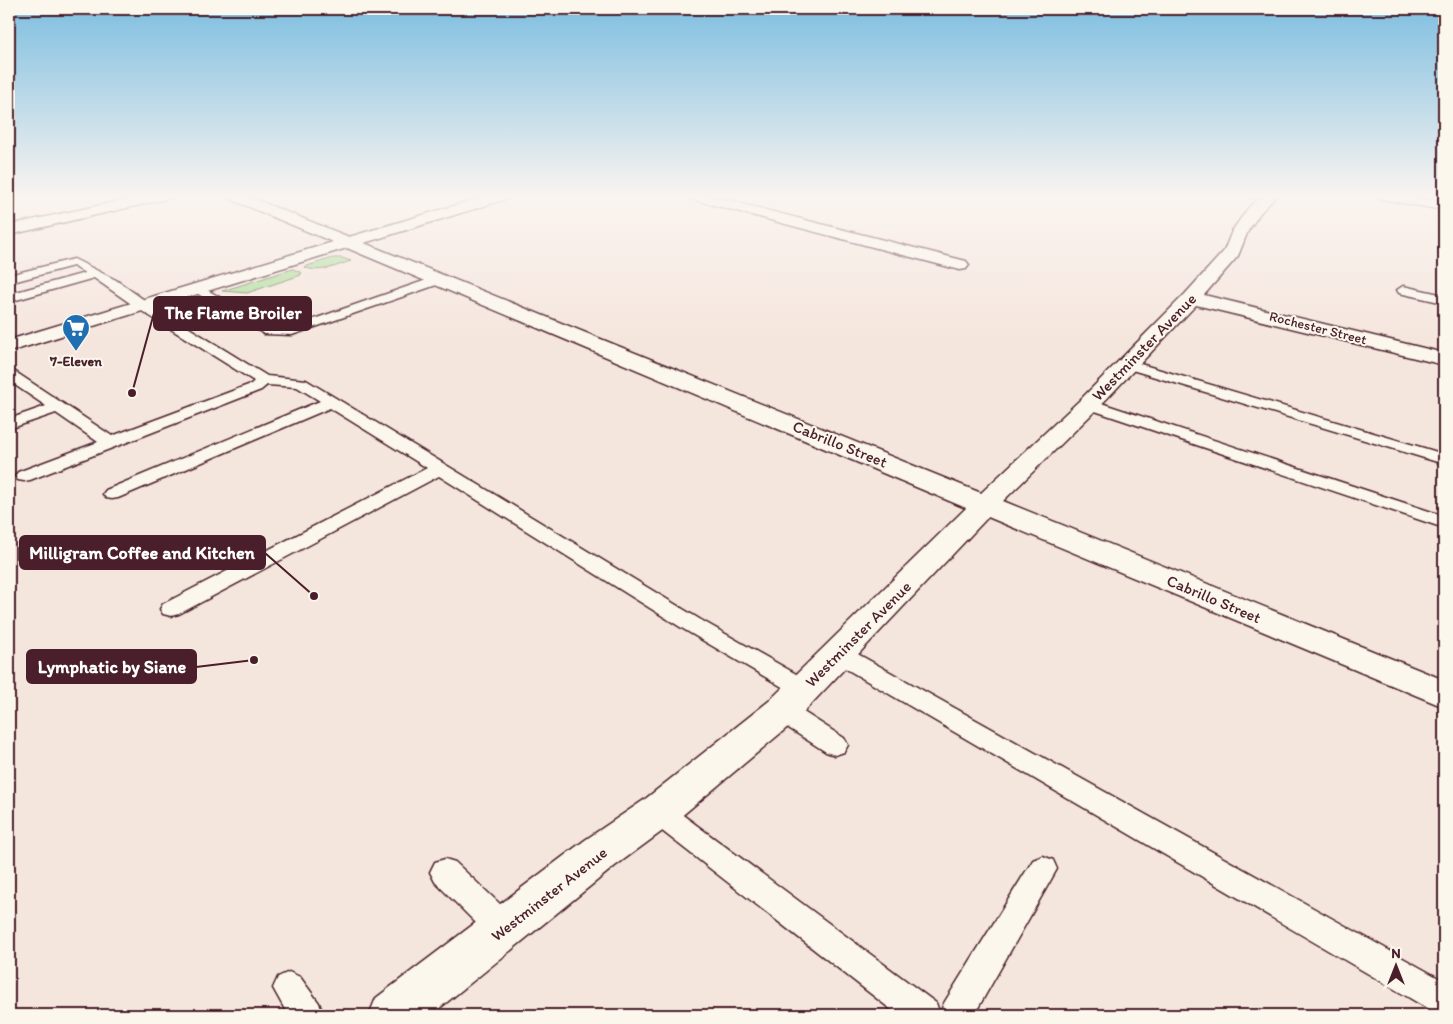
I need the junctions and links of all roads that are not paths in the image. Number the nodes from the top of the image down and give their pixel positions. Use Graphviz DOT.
graph roads {
  1 [pos="344,244"];
  2 [pos="354,244"];
  3 [pos="879,244"];
  4 [pos="1235,244"];
  5 [pos="960,265"];
  6 [pos="96,274"];
  7 [pos="9,279"];
  8 [pos="441,279"];
  9 [pos="196,289"];
  10 [pos="1403,290"];
  11 [pos="9,298"];
  12 [pos="1192,298"];
  13 [pos="1444,299"];
  14 [pos="142,305"];
  15 [pos="9,346"];
  16 [pos="1444,359"];
  17 [pos="1127,364"];
  18 [pos="9,374"];
  19 [pos="263,380"];
  20 [pos="331,402"];
  21 [pos="1089,404"];
  22 [pos="58,407"];
  23 [pos="9,424"];
  24 [pos="111,443"];
  25 [pos="1444,459"];
  26 [pos="439,468"];
  27 [pos="24,476"];
  28 [pos="112,494"];
  29 [pos="985,504"];
  30 [pos="1444,522"];
  31 [pos="171,609"];
  32 [pos="839,654"];
  33 [pos="804,689"];
  34 [pos="1444,694"];
  35 [pos="782,711"];
  36 [pos="835,745"];
  37 [pos="658,812"];
  38 [pos="1043,869"];
  39 [pos="445,872"];
  40 [pos="504,929"];
  41 [pos="289,988"];
  42 [pos="1444,998"];
  43 [pos="307,1015"];
  44 [pos="393,1015"];
  45 [pos="924,1015"];
  46 [pos="956,1015"];
  1 -- 9 [label="street"];
  2 -- 8 [label="street, Cabrillo Street"];
  3 -- 5 [label="street"];
  4 -- 12 [label="street, Westminster Avenue"];
  6 -- 7 [label="lane"];
  6 -- 11 [label="lane"];
  6 -- 14 [label="lane"];
  8 -- 9 [label="lane"];
  8 -- 29 [label="street, Cabrillo Street"];
  9 -- 14 [label="street"];
  10 -- 13 [label="lane"];
  12 -- 16 [label="street, Rochester Street"];
  12 -- 17 [label="street, Westminster Avenue"];
  14 -- 15 [label="street"];
  14 -- 19 [label="lane"];
  17 -- 21 [label="street, Westminster Avenue"];
  17 -- 25 [label="lane"];
  18 -- 22 [label="lane"];
  19 -- 20 [label="lane"];
  19 -- 24 [label="lane"];
  20 -- 26 [label="lane"];
  20 -- 28 [label="lane"];
  21 -- 29 [label="street, Westminster Avenue"];
  21 -- 30 [label="lane"];
  22 -- 23 [label="lane"];
  22 -- 24 [label="lane"];
  24 -- 27 [label="lane"];
  26 -- 31 [label="lane"];
  26 -- 33 [label="lane"];
  29 -- 32 [label="street, Westminster Avenue"];
  29 -- 34 [label="street, Cabrillo Street"];
  32 -- 33 [label="street, Westminster Avenue"];
  32 -- 42 [label="lane"];
  33 -- 35 [label="street, Westminster Avenue"];
  35 -- 36 [label="lane"];
  35 -- 37 [label="street, Westminster Avenue"];
  37 -- 40 [label="street, Westminster Avenue"];
  37 -- 45 [label="lane"];
  38 -- 46 [label="lane"];
  39 -- 40 [label="lane"];
  40 -- 44 [label="street, Westminster Avenue"];
  41 -- 43 [label="lane"];
}
